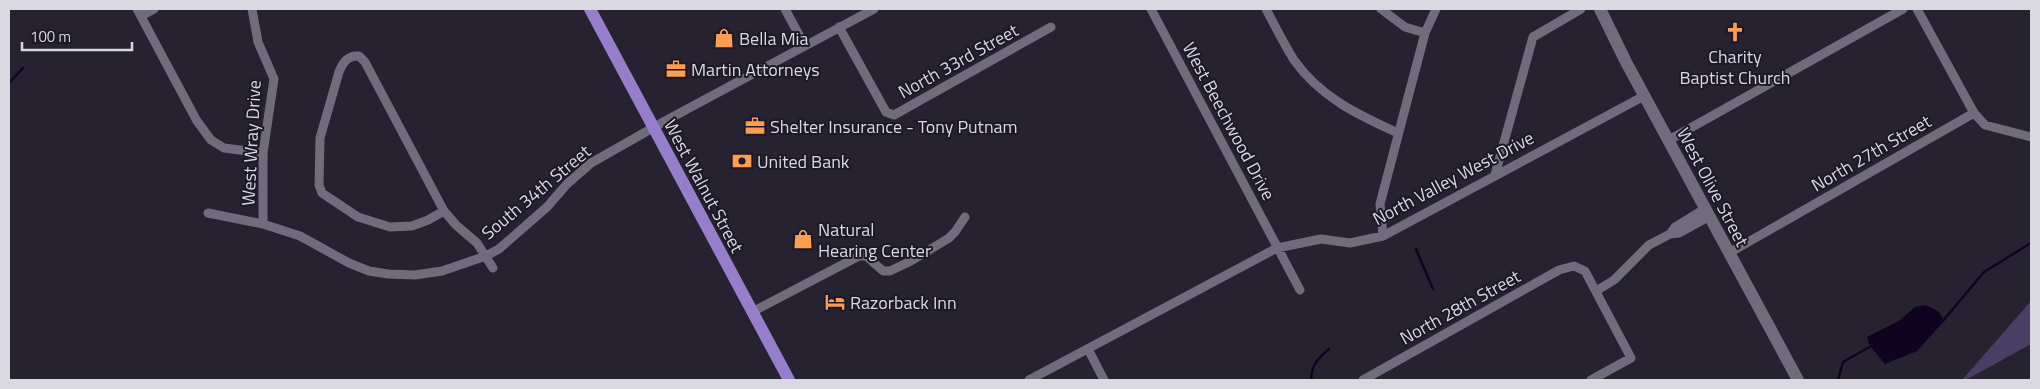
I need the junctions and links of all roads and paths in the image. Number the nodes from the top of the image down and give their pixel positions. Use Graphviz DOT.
graph roads {
  1 [pos="154,9"];
  2 [pos="252,9"];
  3 [pos="590,9"];
  4 [pos="785,9"];
  5 [pos="874,9"];
  6 [pos="1151,9"];
  7 [pos="1266,9"];
  8 [pos="1381,9"];
  9 [pos="1436,9"];
  10 [pos="1581,9"];
  11 [pos="1600,9"];
  12 [pos="1903,9"];
  13 [pos="1917,9"];
  14 [pos="139,12"];
  15 [pos="1051,27"];
  16 [pos="840,28"];
  17 [pos="1425,33"];
  18 [pos="805,46"];
  19 [pos="1644,96"];
  20 [pos="1974,113"];
  21 [pos="653,128"];
  22 [pos="1398,132"];
  23 [pos="2031,137"];
  24 [pos="1668,140"];
  25 [pos="263,153"];
  26 [pos="1495,175"];
  27 [pos="444,211"];
  28 [pos="1708,212"];
  29 [pos="208,213"];
  30 [pos="965,217"];
  31 [pos="263,224"];
  32 [pos="1383,236"];
  33 [pos="1277,248"];
  34 [pos="1729,253"];
  35 [pos="486,256"];
  36 [pos="492,268"];
  37 [pos="1300,290"];
  38 [pos="1596,290"];
  39 [pos="752,312"];
  40 [pos="1088,349"];
  41 [pos="788,380"];
  42 [pos="1029,380"];
  43 [pos="1104,380"];
  44 [pos="1364,380"];
  45 [pos="1591,380"];
  46 [pos="1798,380"];
  1 -- 14 [label="street"];
  2 -- 25 [label="street, West Wray Drive"];
  3 -- 21 [label="main road, West Walnut Street"];
  4 -- 18 [label="street"];
  5 -- 16 [label="street, South 34th Street"];
  6 -- 33 [label="street, West Beechwood Drive"];
  7 -- 22 [label="street"];
  8 -- 17 [label="street"];
  9 -- 17 [label="street"];
  10 -- 26 [label="street"];
  11 -- 19 [label="main road, West Olive Street"];
  12 -- 24 [label="street"];
  13 -- 20 [label="street"];
  14 -- 25 [label="street"];
  15 -- 16 [label="street, North 33rd Street"];
  16 -- 18 [label="street, South 34th Street"];
  17 -- 22 [label="street"];
  18 -- 21 [label="street, South 34th Street"];
  19 -- 24 [label="main road, West Olive Street"];
  19 -- 26 [label="street, North Valley West Drive"];
  20 -- 23 [label="street"];
  20 -- 34 [label="street, North 27th Street"];
  21 -- 35 [label="street, South 34th Street"];
  21 -- 39 [label="main road, West Walnut Street"];
  22 -- 32 [label="street"];
  24 -- 28 [label="main road, West Olive Street"];
  25 -- 31 [label="street, West Wray Drive"];
  26 -- 32 [label="street, North Valley West Drive"];
  27 -- 27 [label="street"];
  27 -- 35 [label="street"];
  28 -- 34 [label="main road, West Olive Street"];
  28 -- 38 [label="street"];
  29 -- 31 [label="street, South 34th Street"];
  30 -- 39 [label="street"];
  31 -- 35 [label="street, South 34th Street"];
  32 -- 33 [label="street, North Valley West Drive"];
  33 -- 37 [label="street, West Beechwood Drive"];
  33 -- 40 [label="street, North Valley West Drive"];
  34 -- 46 [label="main road, West Olive Street"];
  35 -- 36 [label="street"];
  38 -- 44 [label="street, North 28th Street"];
  38 -- 45 [label="street"];
  39 -- 41 [label="main road, West Walnut Street"];
  40 -- 42 [label="street, North Valley West Drive"];
  40 -- 43 [label="street"];
}
